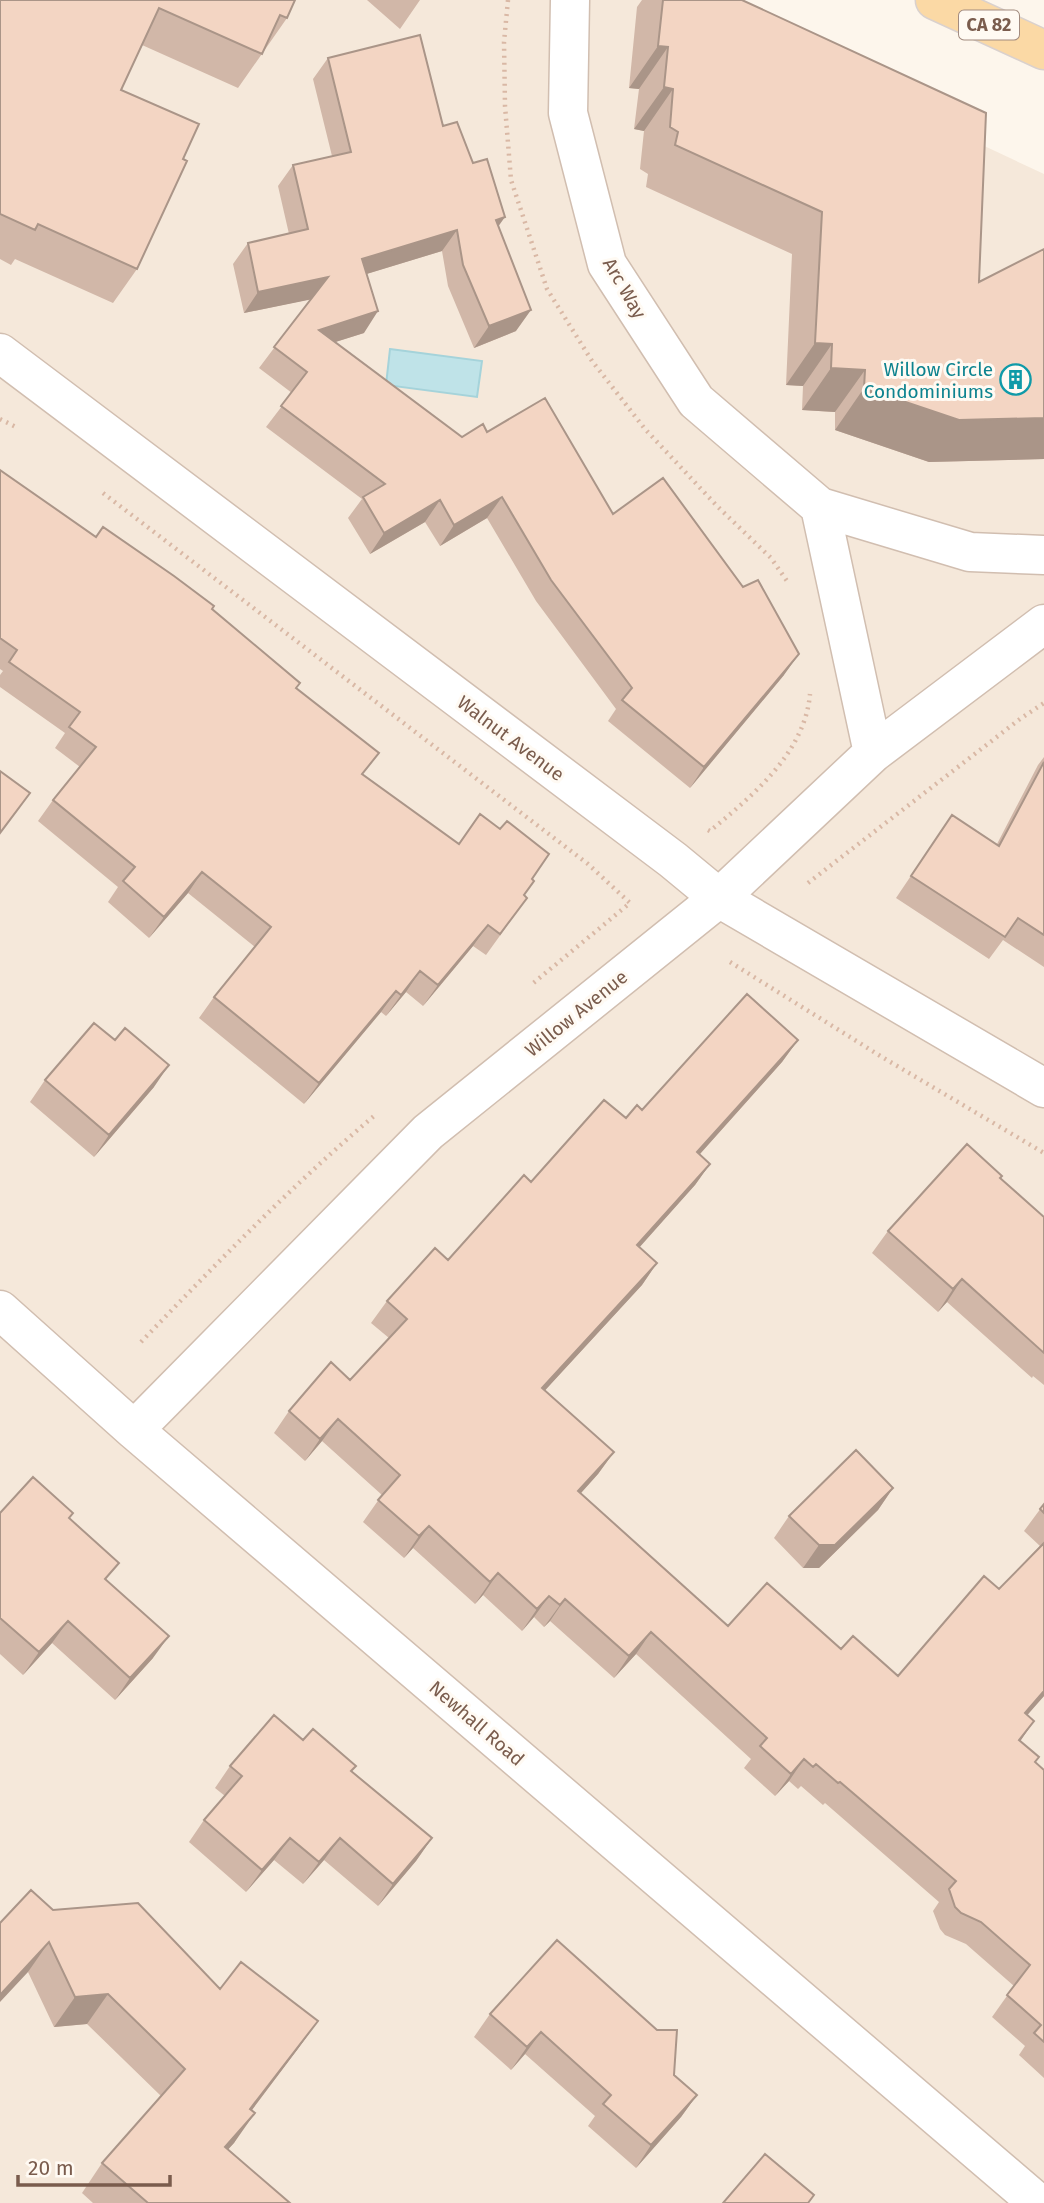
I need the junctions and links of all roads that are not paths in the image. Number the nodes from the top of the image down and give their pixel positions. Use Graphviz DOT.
graph roads {
  1 [pos="570,0"];
  2 [pos="935,0"];
  3 [pos="1044,50"];
  4 [pos="0,353"];
  5 [pos="820,507"];
  6 [pos="1044,555"];
  7 [pos="1044,624"];
  8 [pos="873,753"];
  9 [pos="719,898"];
  10 [pos="1044,1088"];
  11 [pos="0,1310"];
  12 [pos="134,1430"];
  13 [pos="1038,2203"];
  1 -- 5 [label="street, Arc Way"];
  2 -- 3 [label="main road, CA 82"];
  4 -- 9 [label="street, Walnut Avenue"];
  5 -- 6 [label="street, Arc Way"];
  5 -- 8 [label="street"];
  7 -- 8 [label="street, Willow Avenue"];
  8 -- 9 [label="street, Willow Avenue"];
  9 -- 10 [label="street, Walnut Avenue"];
  9 -- 12 [label="street, Willow Avenue"];
  11 -- 12 [label="street, Newhall Road"];
  12 -- 13 [label="street, Newhall Road"];
}
